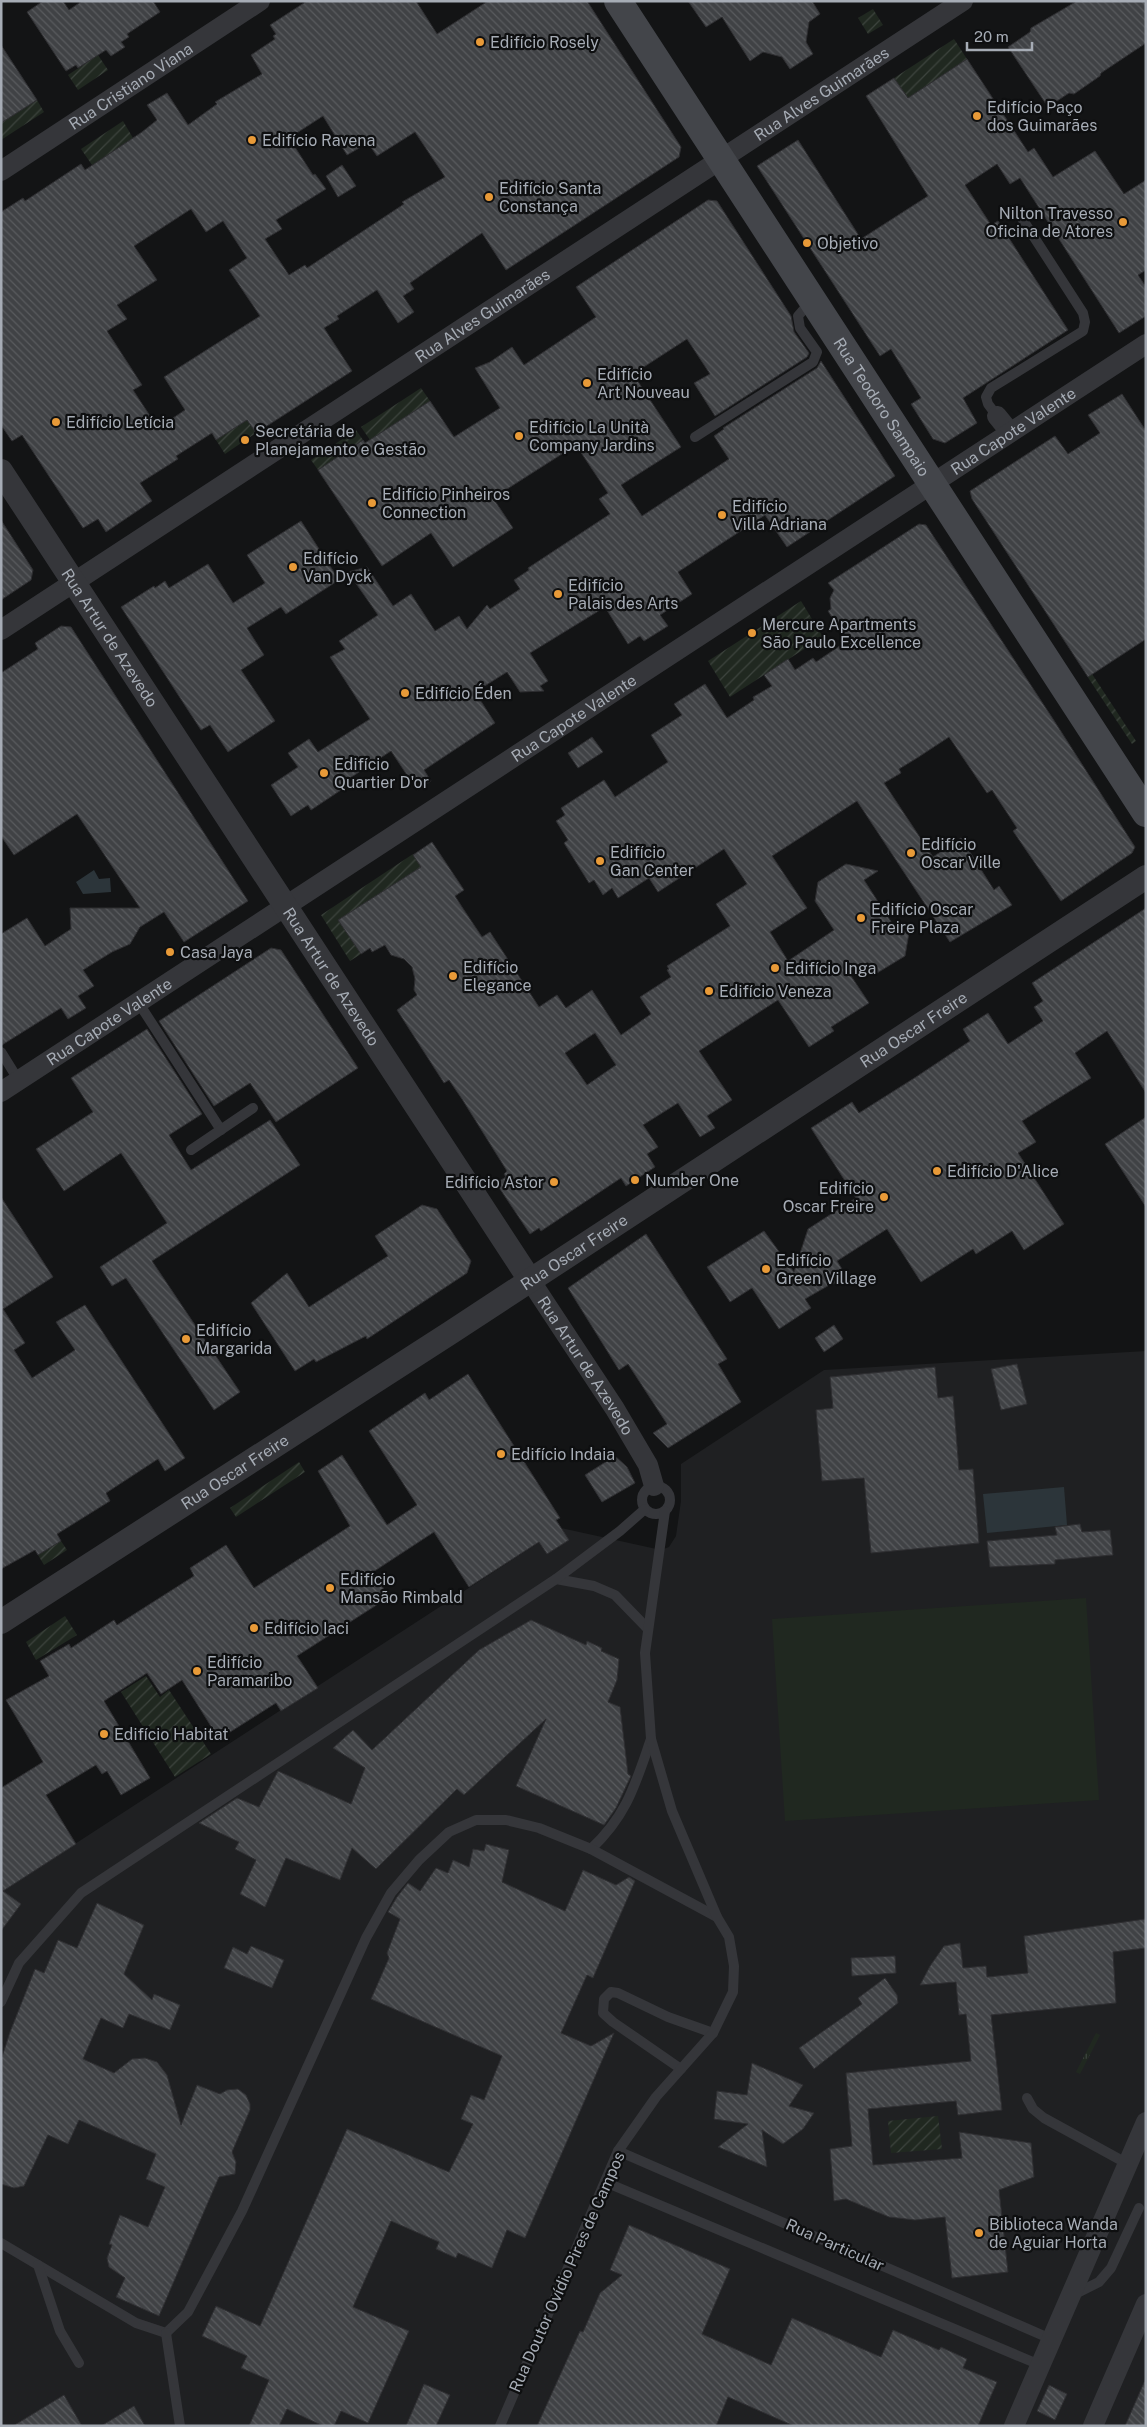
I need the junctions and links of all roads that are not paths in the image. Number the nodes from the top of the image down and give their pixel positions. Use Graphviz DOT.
graph roads {
  1 [pos="260,1"];
  2 [pos="618,1"];
  3 [pos="963,1"];
  4 [pos="720,160"];
  5 [pos="1,171"];
  6 [pos="1021,216"];
  7 [pos="811,300"];
  8 [pos="1146,344"];
  9 [pos="997,416"];
  10 [pos="1010,432"];
  11 [pos="695,437"];
  12 [pos="1,471"];
  13 [pos="931,483"];
  14 [pos="74,583"];
  15 [pos="1,630"];
  16 [pos="1146,813"];
  17 [pos="1146,878"];
  18 [pos="285,907"];
  19 [pos="138,1002"];
  20 [pos="1,1052"];
  21 [pos="19,1080"];
  22 [pos="1,1092"];
  23 [pos="253,1108"];
  24 [pos="221,1130"];
  25 [pos="191,1150"];
  26 [pos="530,1280"];
  27 [pos="654,1486"];
  28 [pos="644,1509"];
  29 [pos="665,1511"];
  30 [pos="556,1579"];
  31 [pos="1,1622"];
  32 [pos="648,1629"];
  33 [pos="651,1740"];
  34 [pos="591,1849"];
  35 [pos="716,1916"];
  36 [pos="1,2002"];
  37 [pos="713,2033"];
  38 [pos="681,2069"];
  39 [pos="1027,2098"];
  40 [pos="1146,2122"];
  41 [pos="618,2151"];
  42 [pos="1128,2164"];
  43 [pos="605,2182"];
  44 [pos="1139,2208"];
  45 [pos="1,2243"];
  46 [pos="38,2265"];
  47 [pos="1070,2297"];
  48 [pos="1146,2304"];
  49 [pos="166,2333"];
  50 [pos="1052,2339"];
  51 [pos="80,2363"];
  52 [pos="1040,2365"];
  53 [pos="180,2426"];
  54 [pos="500,2426"];
  55 [pos="1014,2426"];
  56 [pos="1093,2426"];
  1 -- 5 [label="street, Rua Cristiano Viana"];
  2 -- 4 [label="main road, Rua Teodoro Sampaio"];
  3 -- 4 [label="street, Rua Alves Guimarães"];
  4 -- 7 [label="main road, Rua Teodoro Sampaio"];
  4 -- 14 [label="street, Rua Alves Guimarães"];
  6 -- 9 [label="lane"];
  7 -- 11 [label="lane"];
  7 -- 13 [label="main road, Rua Teodoro Sampaio"];
  8 -- 10 [label="street, Rua Capote Valente"];
  9 -- 10 [label="street"];
  10 -- 13 [label="street, Rua Capote Valente"];
  12 -- 14 [label="street, Rua Artur de Azevedo"];
  13 -- 16 [label="main road, Rua Teodoro Sampaio"];
  13 -- 18 [label="street, Rua Capote Valente"];
  14 -- 15 [label="street, Rua Alves Guimarães"];
  14 -- 18 [label="street, Rua Artur de Azevedo"];
  17 -- 26 [label="street, Rua Oscar Freire"];
  18 -- 19 [label="street, Rua Capote Valente"];
  18 -- 26 [label="street, Rua Artur de Azevedo"];
  19 -- 21 [label="street, Rua Capote Valente"];
  19 -- 24 [label="lane"];
  20 -- 21 [label="lane"];
  21 -- 22 [label="street, Rua Capote Valente"];
  23 -- 24 [label="lane"];
  24 -- 25 [label="lane"];
  26 -- 27 [label="street, Rua Artur de Azevedo"];
  26 -- 31 [label="street, Rua Oscar Freire"];
  27 -- 28 [label="lane"];
  27 -- 29 [label="lane"];
  28 -- 29 [label="lane"];
  28 -- 30 [label="lane"];
  29 -- 32 [label="lane, Rua Doutor Ovídio Pires de Campos"];
  30 -- 32 [label="lane"];
  30 -- 36 [label="lane"];
  32 -- 33 [label="lane, Rua Doutor Ovídio Pires de Campos"];
  33 -- 34 [label="lane, Rua Doutor Ovídio Pires de Campos"];
  33 -- 35 [label="lane, Rua Doutor Ovídio Pires de Campos"];
  34 -- 35 [label="lane, Rua Doutor Ovídio Pires de Campos"];
  34 -- 49 [label="lane, Rua Doutor Ovídio Pires de Campos"];
  35 -- 37 [label="lane, Rua Doutor Ovídio Pires de Campos"];
  37 -- 38 [label="lane, Rua Doutor Ovídio Pires de Campos"];
  37 -- 38 [label="lane"];
  38 -- 41 [label="lane, Rua Doutor Ovídio Pires de Campos"];
  39 -- 42 [label="lane"];
  40 -- 42 [label="street"];
  41 -- 43 [label="lane, Rua Doutor Ovídio Pires de Campos"];
  41 -- 50 [label="lane, Rua Particular"];
  42 -- 47 [label="street"];
  43 -- 52 [label="lane, Rua Particular"];
  43 -- 54 [label="lane, Rua Doutor Ovídio Pires de Campos"];
  44 -- 47 [label="lane"];
  45 -- 46 [label="lane"];
  46 -- 49 [label="lane"];
  46 -- 51 [label="lane"];
  47 -- 50 [label="street"];
  48 -- 56 [label="street"];
  49 -- 53 [label="lane"];
  50 -- 52 [label="street"];
  52 -- 55 [label="street"];
}
